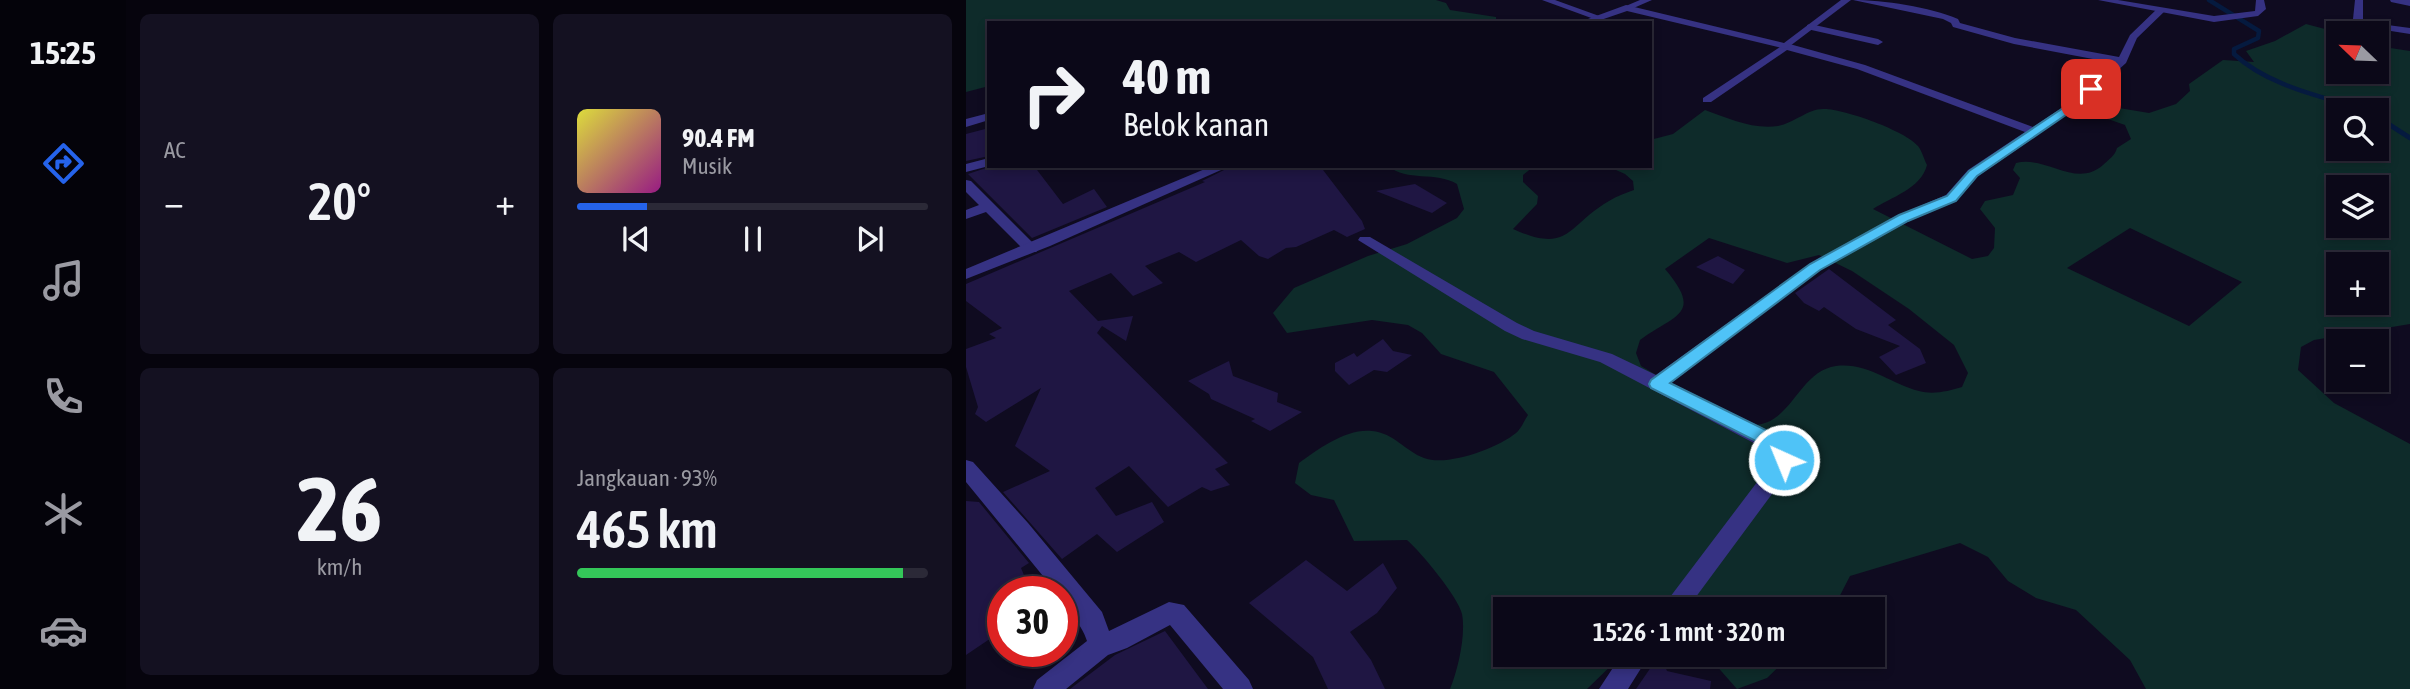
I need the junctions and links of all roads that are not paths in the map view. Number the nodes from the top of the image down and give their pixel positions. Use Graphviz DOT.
graph roads {
  1 [pos="1546,0"];
  2 [pos="1648,0"];
  3 [pos="1847,0"];
  4 [pos="1857,0"];
  5 [pos="2102,0"];
  6 [pos="2260,0"];
  7 [pos="2358,0"];
  8 [pos="2394,0"];
  9 [pos="2410,3"];
  10 [pos="1626,8"];
  11 [pos="2161,10"];
  12 [pos="1597,17"];
  13 [pos="1587,21"];
  14 [pos="1810,27"];
  15 [pos="2410,31"];
  16 [pos="1878,43"];
  17 [pos="1786,46"];
  18 [pos="2122,61"];
  19 [pos="1707,100"];
  20 [pos="987,117"];
  21 [pos="966,123"];
  22 [pos="2033,131"];
  23 [pos="987,163"];
  24 [pos="1219,168"];
  25 [pos="966,169"];
  26 [pos="966,184"];
  27 [pos="988,207"];
  28 [pos="966,215"];
  29 [pos="1366,240"];
  30 [pos="1031,249"];
  31 [pos="966,274"];
  32 [pos="1657,384"];
  33 [pos="966,468"];
  34 [pos="1682,597"];
  35 [pos="1101,645"];
  36 [pos="1628,667"];
  37 [pos="1046,689"];
  38 [pos="1240,689"];
  39 [pos="1612,689"];
  1 -- 12 [label="street"];
  2 -- 10 [label="street"];
  3 -- 14 [label="street"];
  4 -- 18 [label="street"];
  5 -- 11 [label="street"];
  6 -- 11 [label="street"];
  7 -- 15 [label="street"];
  8 -- 9 [label="street"];
  10 -- 12 [label="street"];
  10 -- 17 [label="street"];
  11 -- 18 [label="street"];
  12 -- 13 [label="street"];
  14 -- 16 [label="street"];
  14 -- 17 [label="street"];
  17 -- 19 [label="street"];
  17 -- 22 [label="street"];
  18 -- 22 [label="street"];
  20 -- 21 [label="street"];
  22 -- 32 [label="street"];
  23 -- 25 [label="street"];
  24 -- 30 [label="street"];
  26 -- 27 [label="street"];
  27 -- 28 [label="street"];
  27 -- 30 [label="street"];
  29 -- 32 [label="street"];
  30 -- 31 [label="street"];
  32 -- 34 [label="street"];
  33 -- 35 [label="street"];
  35 -- 37 [label="street"];
  35 -- 38 [label="street"];
  36 -- 39 [label="street"];
}
